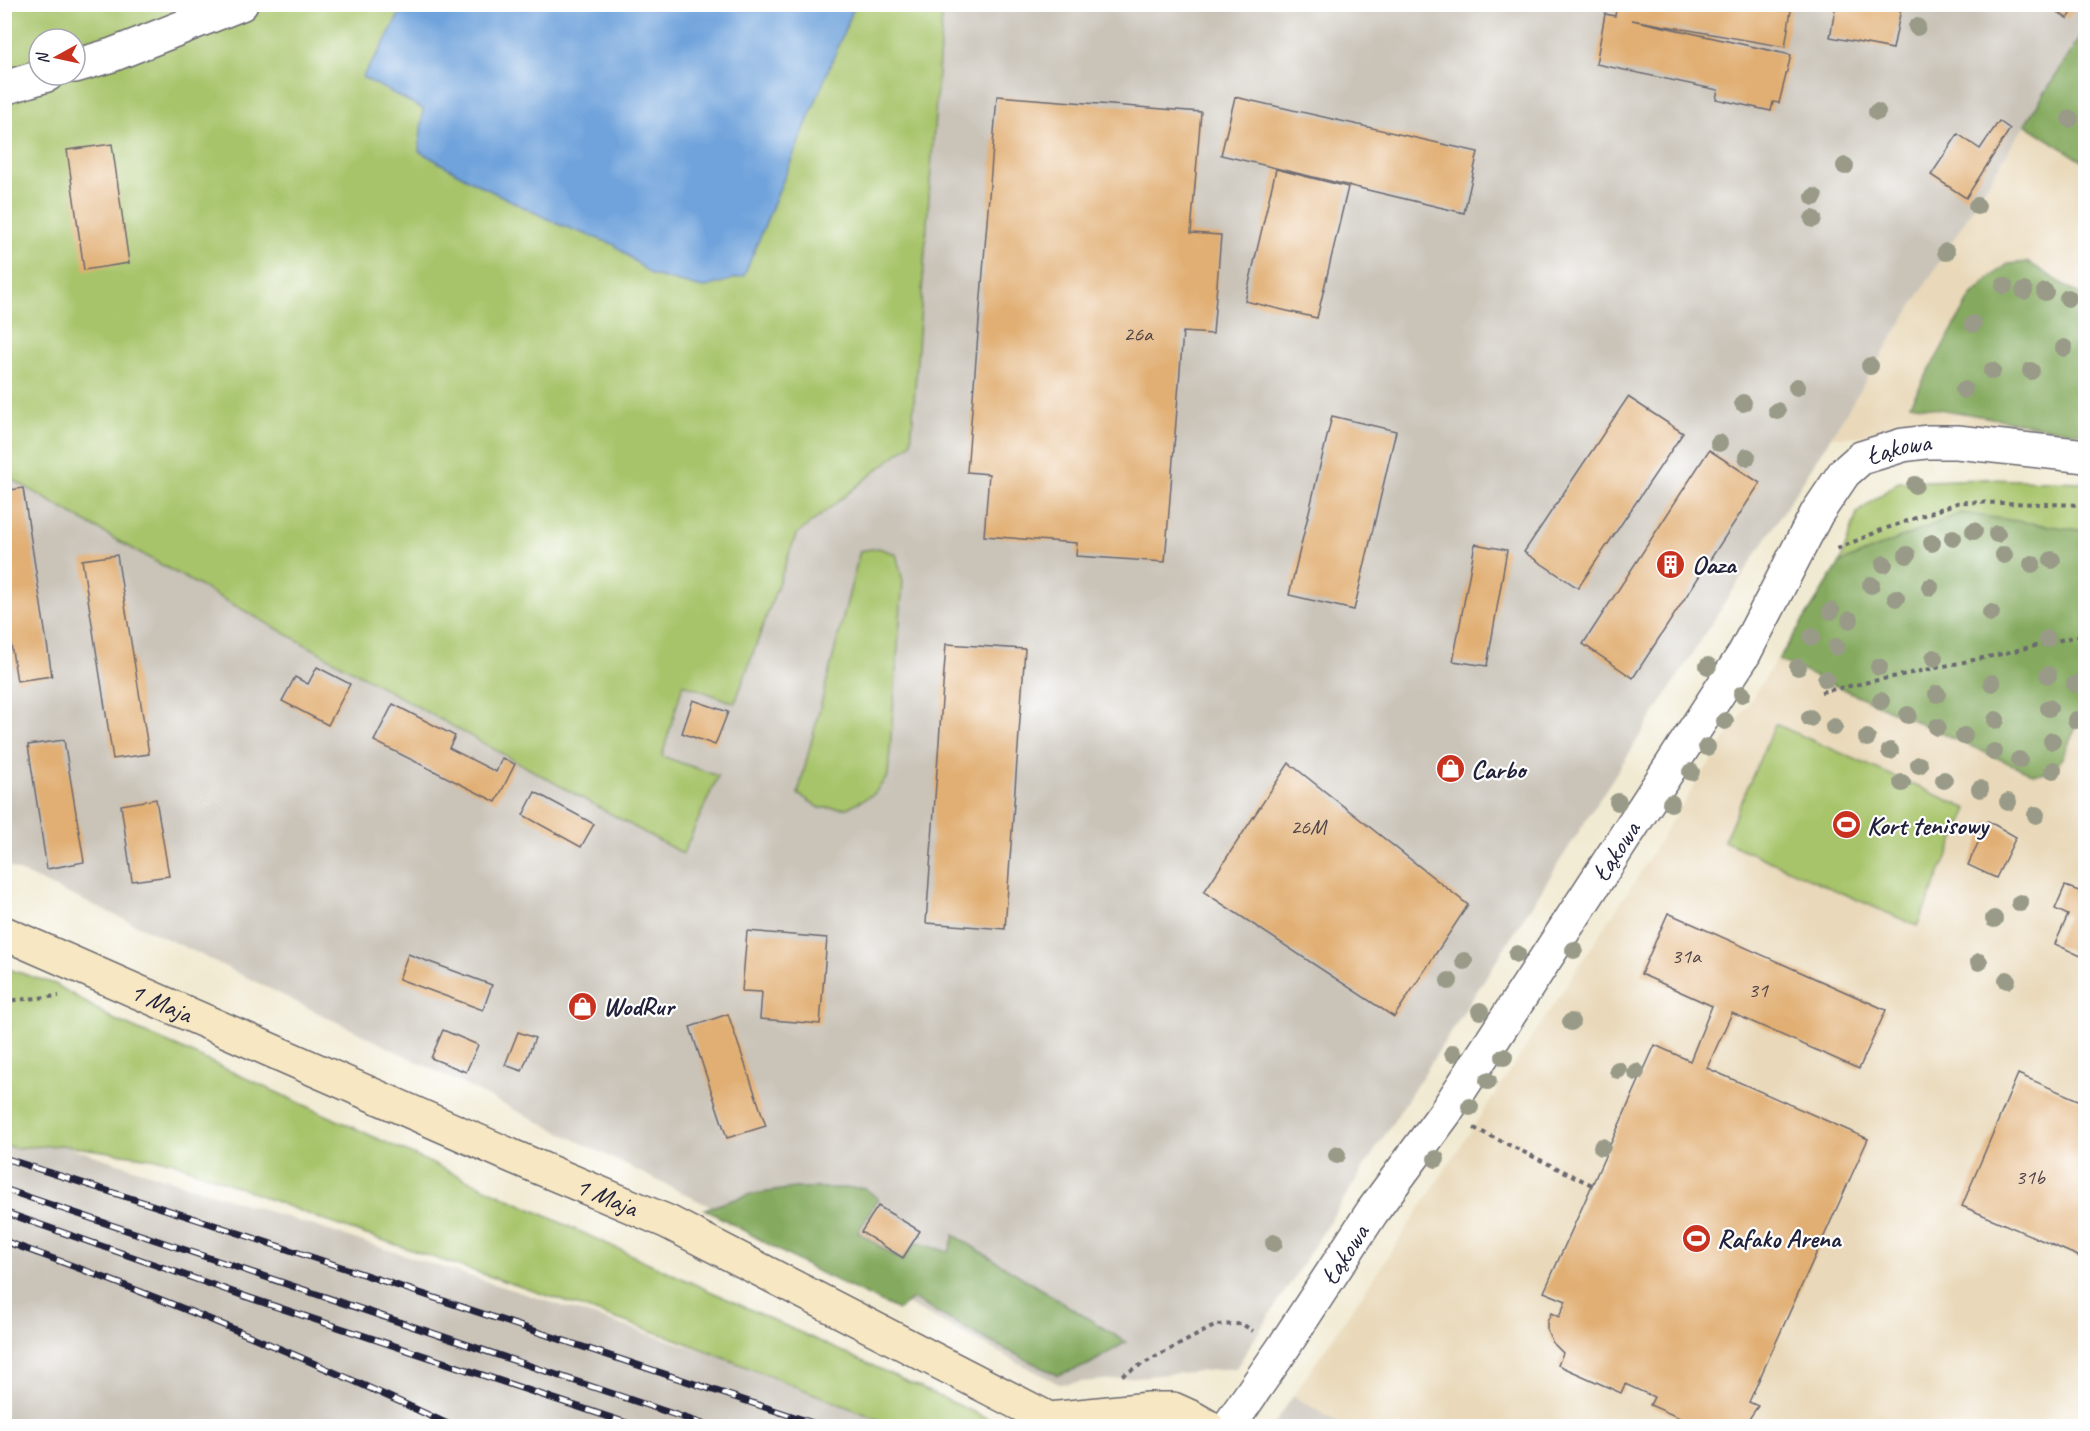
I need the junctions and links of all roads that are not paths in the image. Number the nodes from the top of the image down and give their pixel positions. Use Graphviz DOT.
graph roads {
  1 [pos="241,4"];
  2 [pos="87,62"];
  3 [pos="27,81"];
  4 [pos="4,88"];
  5 [pos="2085,456"];
  6 [pos="4,933"];
  7 [pos="1207,1426"];
  8 [pos="1229,1426"];
  1 -- 2 [label="street"];
  3 -- 4 [label="street"];
  5 -- 8 [label="street, Łąkowa"];
  6 -- 7 [label="street, 1 Maja"];
}
